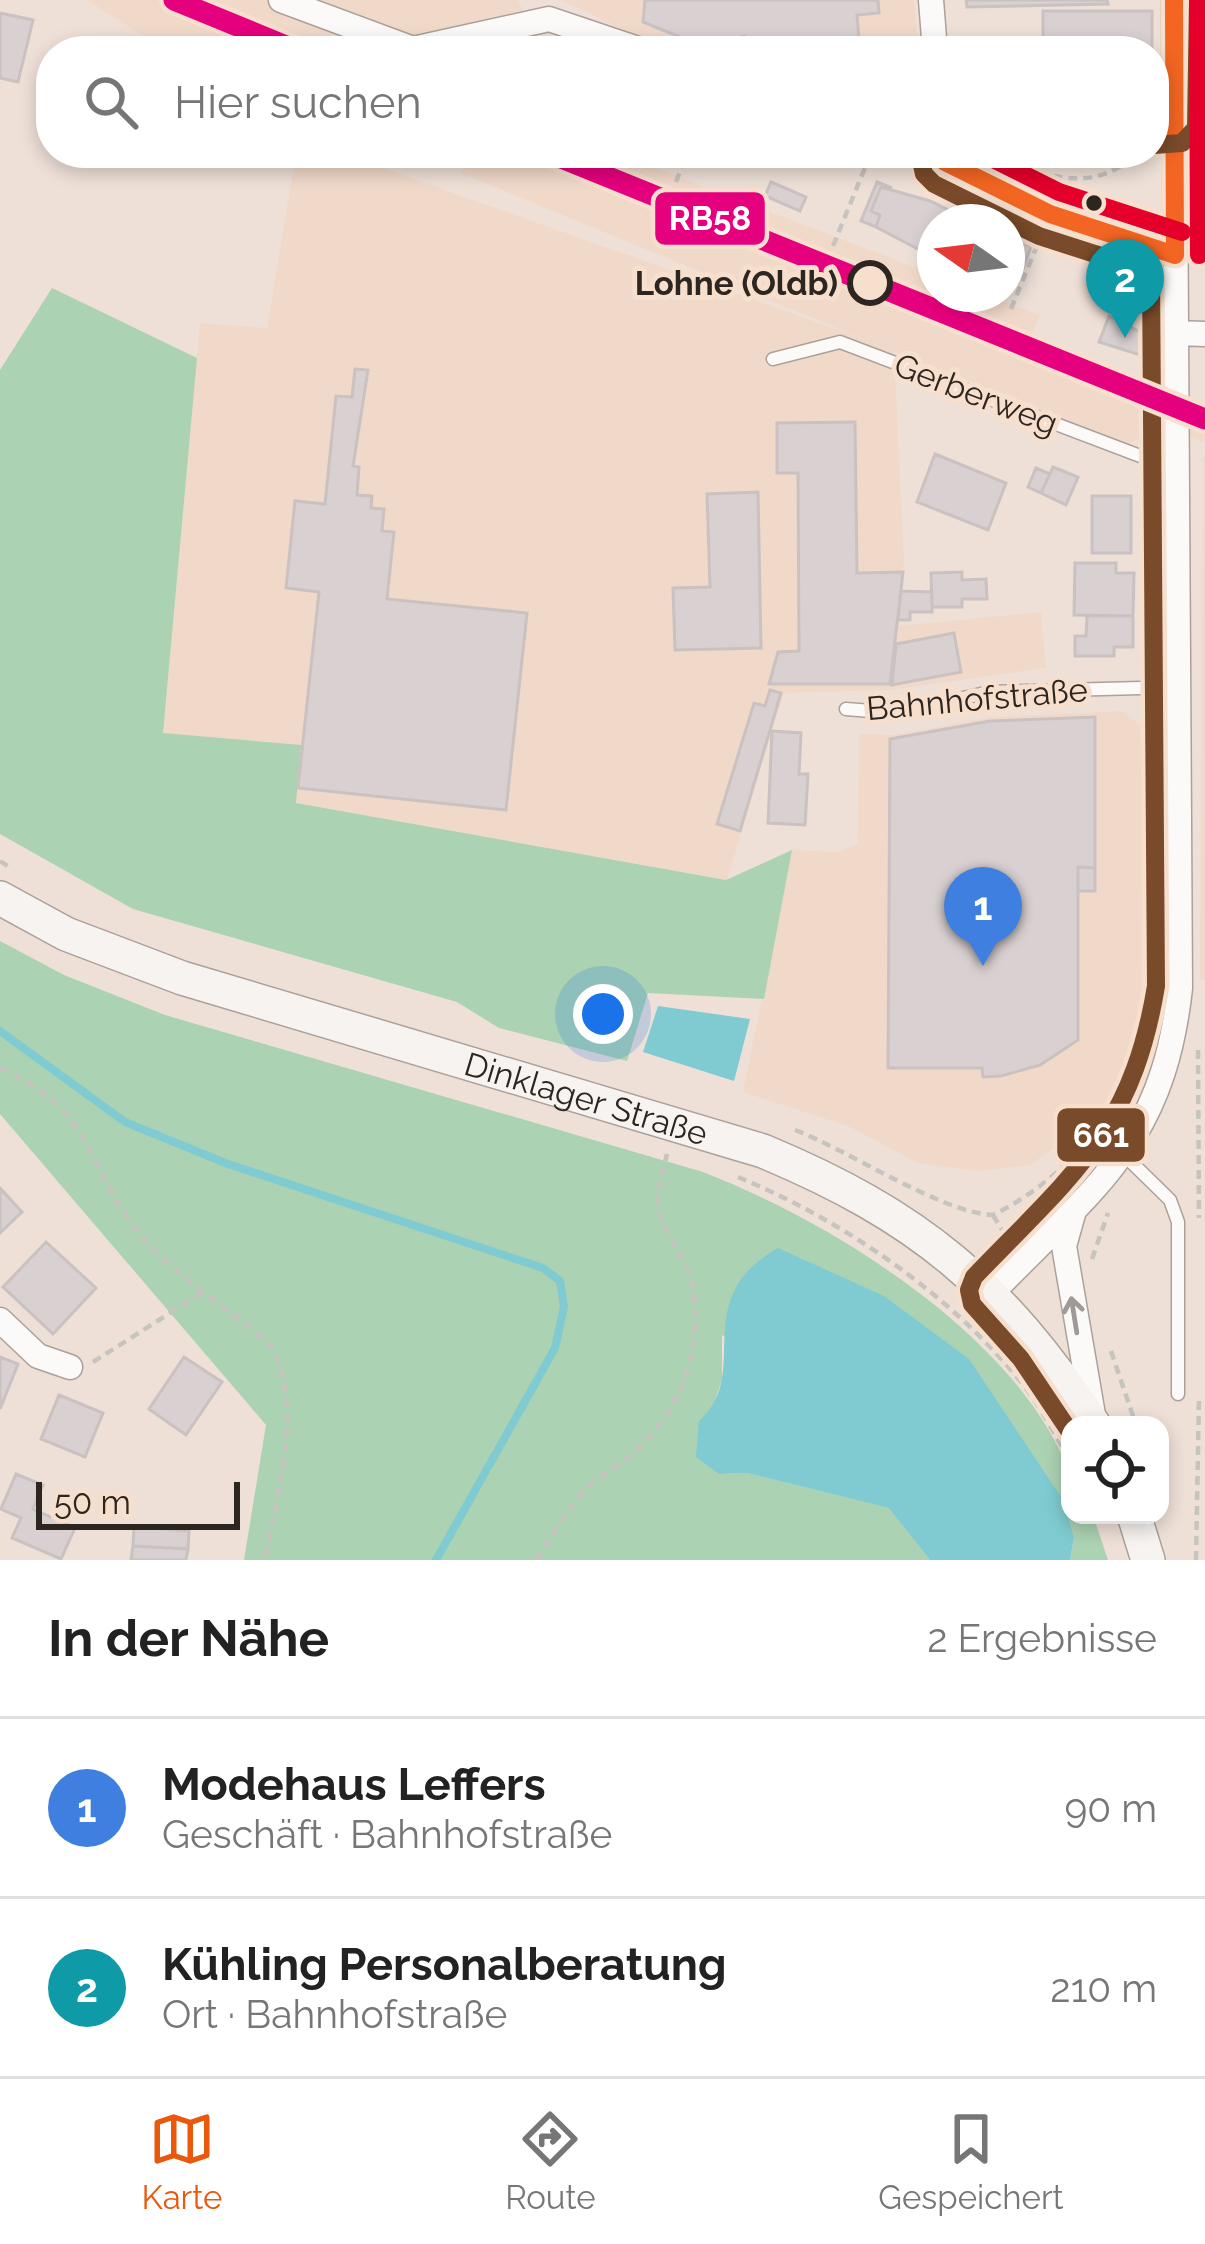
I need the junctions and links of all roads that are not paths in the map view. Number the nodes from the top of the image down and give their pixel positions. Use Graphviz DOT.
graph roads {
  1 [pos="280,0"];
  2 [pos="931,0"];
  3 [pos="1174,0"];
  4 [pos="545,10"];
  5 [pos="378,36"];
  6 [pos="457,36"];
  7 [pos="608,36"];
  8 [pos="934,36"];
  9 [pos="1169,55"];
  10 [pos="956,168"];
  11 [pos="1167,168"];
  12 [pos="1175,255"];
  13 [pos="1175,333"];
  14 [pos="1205,334"];
  15 [pos="772,358"];
  16 [pos="1179,461"];
  17 [pos="1180,687"];
  18 [pos="846,709"];
  19 [pos="0,898"];
  20 [pos="1194,989"];
  21 [pos="1133,1164"];
  22 [pos="1076,1205"];
  23 [pos="993,1292"];
  24 [pos="0,1320"];
  25 [pos="70,1367"];
  26 [pos="1178,1394"];
  27 [pos="1088,1416"];
  28 [pos="1092,1416"];
  29 [pos="1137,1524"];
  30 [pos="1148,1560"];
  1 -- 5 [label="street"];
  2 -- 8 [label="street"];
  3 -- 9 [label="street"];
  4 -- 6 [label="street"];
  4 -- 7 [label="street"];
  10 -- 12 [label="street"];
  11 -- 12 [label="street"];
  12 -- 13 [label="street"];
  13 -- 14 [label="street"];
  13 -- 16 [label="street"];
  15 -- 16 [label="lane, Gerberweg"];
  16 -- 17 [label="street"];
  17 -- 18 [label="lane, Bahnhofstraße"];
  17 -- 20 [label="street"];
  19 -- 23 [label="main road, Dinklager Straße"];
  20 -- 21 [label="street"];
  21 -- 22 [label="street"];
  21 -- 26 [label="lane"];
  22 -- 23 [label="street"];
  28 -- 22 [label="street, one-way"];
  23 -- 27 [label="main road, Dinklager Straße"];
  24 -- 25 [label="street"];
  29 -- 30 [label="main road"];
}
